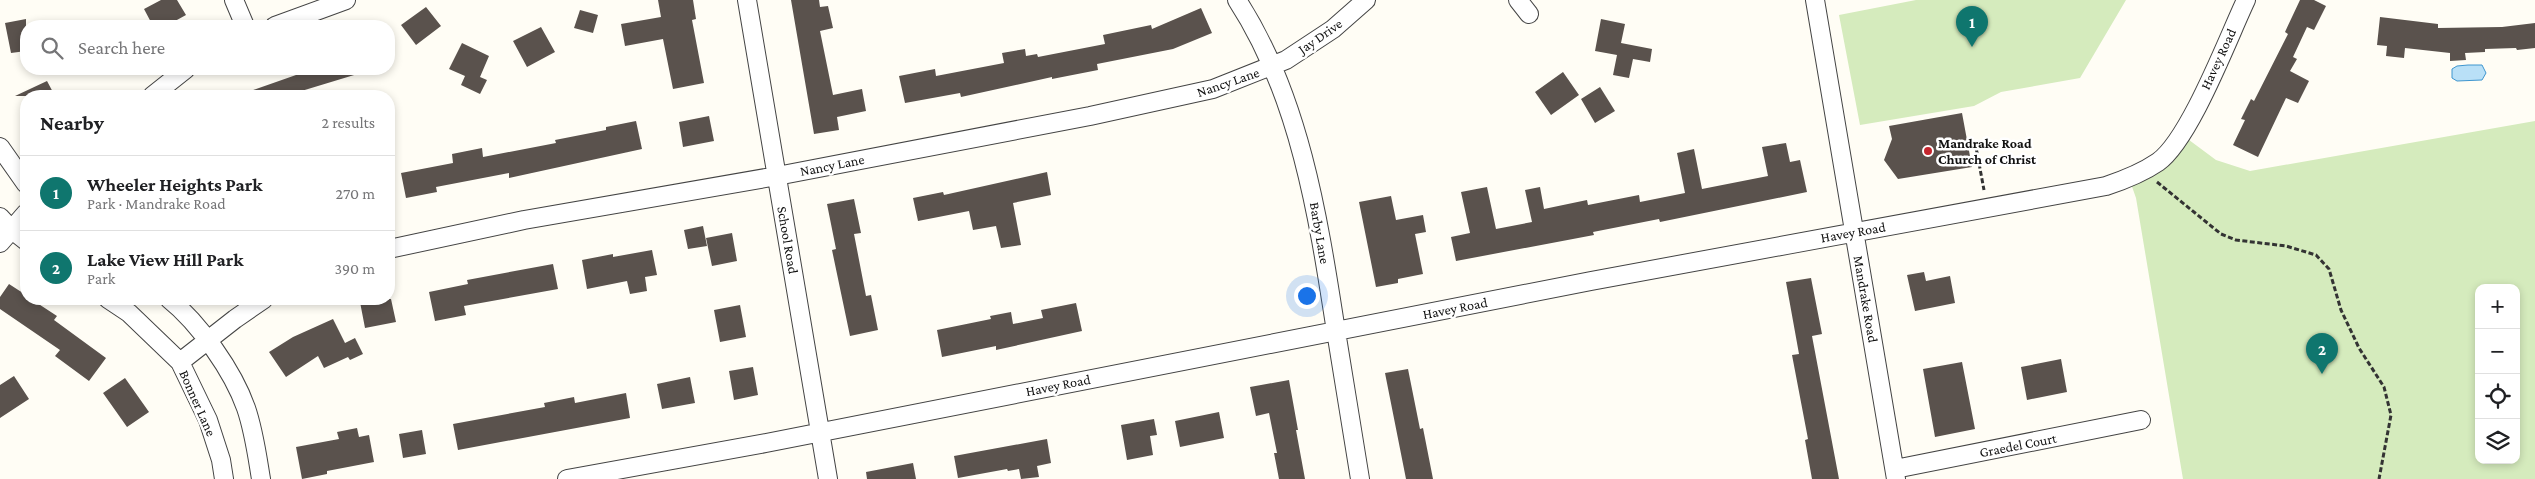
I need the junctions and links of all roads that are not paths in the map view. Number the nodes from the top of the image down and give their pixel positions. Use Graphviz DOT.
graph roads {
  1 [pos="234,0"];
  2 [pos="346,0"];
  3 [pos="747,0"];
  4 [pos="1237,0"];
  5 [pos="1366,0"];
  6 [pos="1518,0"];
  7 [pos="1815,0"];
  8 [pos="2246,0"];
  9 [pos="1529,14"];
  10 [pos="242,20"];
  11 [pos="291,20"];
  12 [pos="1271,66"];
  13 [pos="178,75"];
  14 [pos="160,90"];
  15 [pos="0,147"];
  16 [pos="20,175"];
  17 [pos="777,176"];
  18 [pos="0,216"];
  19 [pos="20,220"];
  20 [pos="1854,232"];
  21 [pos="6,237"];
  22 [pos="20,240"];
  23 [pos="395,247"];
  24 [pos="117,305"];
  25 [pos="177,305"];
  26 [pos="256,305"];
  27 [pos="1336,331"];
  28 [pos="207,341"];
  29 [pos="180,362"];
  30 [pos="2141,420"];
  31 [pos="820,431"];
  32 [pos="1896,474"];
  33 [pos="224,479"];
  34 [pos="261,479"];
  35 [pos="566,479"];
  36 [pos="828,479"];
  37 [pos="1360,479"];
  1 -- 10 [label="street"];
  2 -- 11 [label="street"];
  3 -- 17 [label="street, School Road"];
  4 -- 12 [label="street, Barby Lane"];
  5 -- 12 [label="street, Jay Drive"];
  6 -- 9 [label="street"];
  7 -- 20 [label="street, Mandrake Road"];
  8 -- 20 [label="street, Havey Road"];
  12 -- 17 [label="street, Nancy Lane"];
  12 -- 27 [label="street, Barby Lane"];
  13 -- 14 [label="street"];
  15 -- 16 [label="street"];
  17 -- 23 [label="street, Nancy Lane"];
  17 -- 31 [label="street, School Road"];
  18 -- 21 [label="street"];
  19 -- 21 [label="street"];
  20 -- 27 [label="street, Havey Road"];
  20 -- 32 [label="street, Mandrake Road"];
  21 -- 22 [label="street"];
  24 -- 29 [label="street, Bonner Lane"];
  25 -- 28 [label="street"];
  26 -- 28 [label="street"];
  27 -- 31 [label="street, Havey Road"];
  27 -- 37 [label="street, Barby Lane"];
  28 -- 29 [label="street"];
  28 -- 34 [label="street"];
  29 -- 33 [label="street, Bonner Lane"];
  30 -- 32 [label="street, Graedel Court"];
  31 -- 35 [label="street, Havey Road"];
  31 -- 36 [label="street, School Road"];
}
